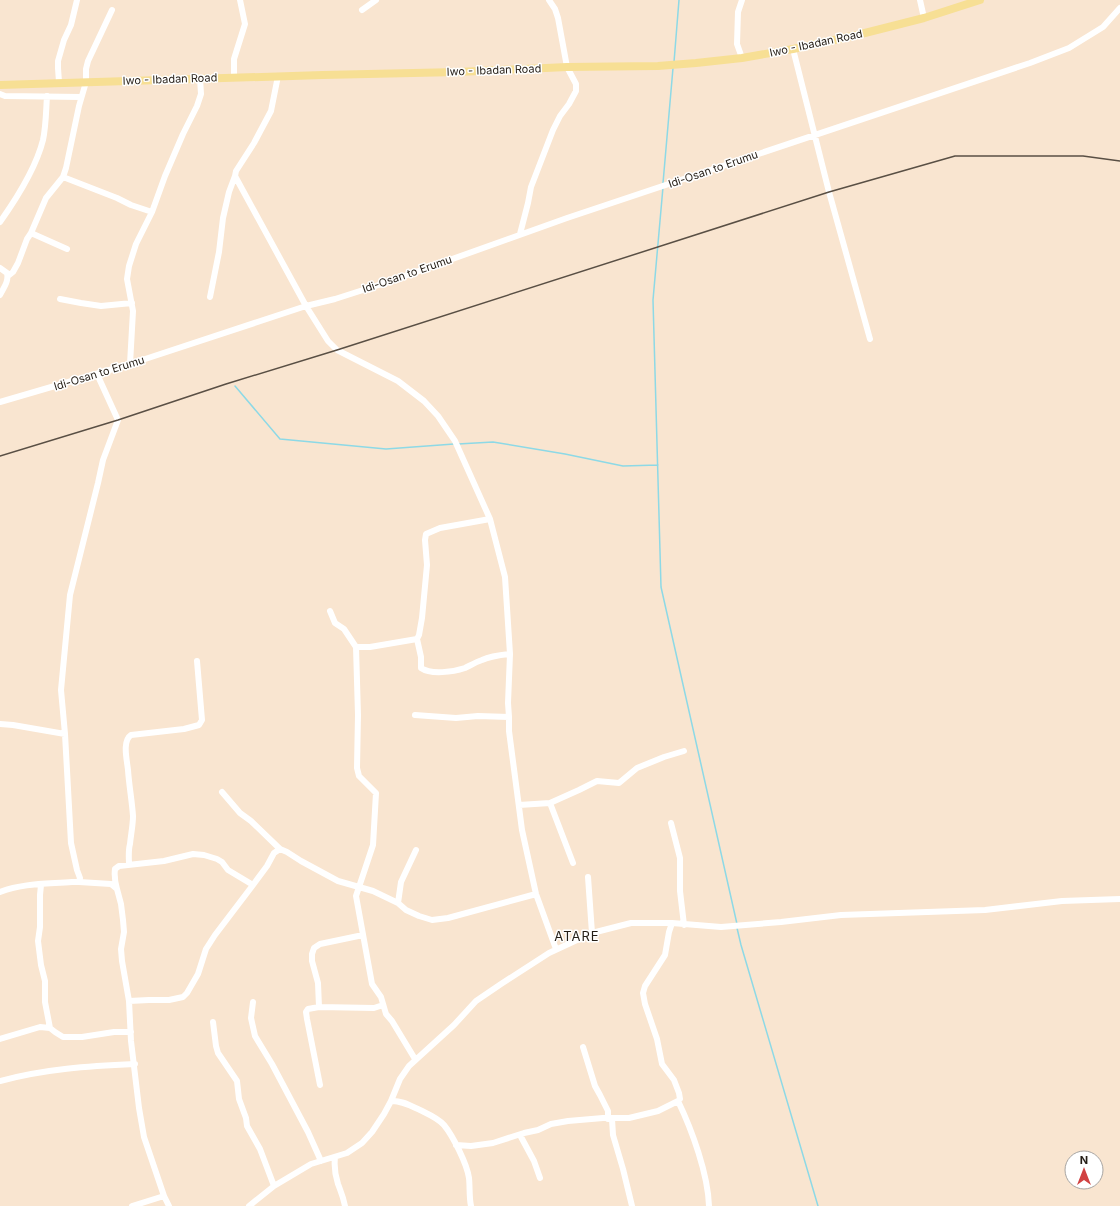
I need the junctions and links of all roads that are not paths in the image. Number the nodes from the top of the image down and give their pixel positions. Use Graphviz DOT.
graph roads {
  1 [pos="77,0"];
  2 [pos="240,0"];
  3 [pos="376,0"];
  4 [pos="549,0"];
  5 [pos="556,0"];
  6 [pos="742,0"];
  7 [pos="920,0"];
  8 [pos="980,0"];
  9 [pos="1120,8"];
  10 [pos="555,9"];
  11 [pos="112,10"];
  12 [pos="362,10"];
  13 [pos="924,18"];
  14 [pos="793,49"];
  15 [pos="742,58"];
  16 [pos="567,67"];
  17 [pos="278,76"];
  18 [pos="234,77"];
  19 [pos="200,78"];
  20 [pos="59,82"];
  21 [pos="86,82"];
  22 [pos="0,85"];
  23 [pos="0,94"];
  24 [pos="47,96"];
  25 [pos="81,96"];
  26 [pos="812,136"];
  27 [pos="235,176"];
  28 [pos="63,177"];
  29 [pos="152,212"];
  30 [pos="0,222"];
  31 [pos="31,233"];
  32 [pos="520,234"];
  33 [pos="67,249"];
  34 [pos="0,268"];
  35 [pos="8,276"];
  36 [pos="0,294"];
  37 [pos="210,297"];
  38 [pos="60,299"];
  39 [pos="132,303"];
  40 [pos="306,306"];
  41 [pos="870,339"];
  42 [pos="130,364"];
  43 [pos="97,374"];
  44 [pos="0,402"];
  45 [pos="490,519"];
  46 [pos="330,611"];
  47 [pos="417,639"];
  48 [pos="356,647"];
  49 [pos="510,654"];
  50 [pos="197,661"];
  51 [pos="415,715"];
  52 [pos="509,716"];
  53 [pos="0,724"];
  54 [pos="65,734"];
  55 [pos="684,751"];
  56 [pos="222,792"];
  57 [pos="550,802"];
  58 [pos="518,804"];
  59 [pos="671,823"];
  60 [pos="280,849"];
  61 [pos="416,850"];
  62 [pos="573,863"];
  63 [pos="129,865"];
  64 [pos="588,877"];
  65 [pos="80,882"];
  66 [pos="41,885"];
  67 [pos="253,885"];
  68 [pos="359,887"];
  69 [pos="117,889"];
  70 [pos="0,892"];
  71 [pos="536,894"];
  72 [pos="1120,899"];
  73 [pos="398,903"];
  74 [pos="672,923"];
  75 [pos="684,925"];
  76 [pos="592,933"];
  77 [pos="363,935"];
  78 [pos="556,949"];
  79 [pos="129,1001"];
  80 [pos="253,1002"];
  81 [pos="383,1005"];
  82 [pos="319,1007"];
  83 [pos="214,1022"];
  84 [pos="50,1028"];
  85 [pos="131,1032"];
  86 [pos="0,1039"];
  87 [pos="583,1047"];
  88 [pos="416,1059"];
  89 [pos="135,1064"];
  90 [pos="0,1081"];
  91 [pos="320,1084"];
  92 [pos="391,1101"];
  93 [pos="678,1101"];
  94 [pos="610,1119"];
  95 [pos="520,1135"];
  96 [pos="456,1145"];
  97 [pos="335,1157"];
  98 [pos="320,1161"];
  99 [pos="540,1178"];
  100 [pos="274,1186"];
  101 [pos="164,1196"];
  102 [pos="252,1205"];
  103 [pos="132,1206"];
  104 [pos="169,1206"];
  105 [pos="345,1206"];
  106 [pos="471,1206"];
  107 [pos="632,1206"];
  108 [pos="709,1206"];
  1 -- 20 [label="street"];
  2 -- 18 [label="street"];
  3 -- 12 [label="street"];
  4 -- 10 [label="street"];
  5 -- 10 [label="street"];
  6 -- 15 [label="street"];
  7 -- 13 [label="street"];
  8 -- 13 [label="main road, Iwo - Ibadan Road"];
  9 -- 26 [label="street, Idi-Osan to Erumu"];
  10 -- 16 [label="street"];
  11 -- 21 [label="street"];
  13 -- 14 [label="main road, Iwo - Ibadan Road"];
  14 -- 15 [label="main road, Iwo - Ibadan Road"];
  14 -- 26 [label="street"];
  15 -- 16 [label="main road, Iwo - Ibadan Road"];
  16 -- 17 [label="main road, Iwo - Ibadan Road"];
  16 -- 32 [label="street"];
  17 -- 18 [label="main road, Iwo - Ibadan Road"];
  17 -- 27 [label="street"];
  18 -- 19 [label="main road, Iwo - Ibadan Road"];
  19 -- 21 [label="main road, Iwo - Ibadan Road"];
  19 -- 29 [label="street"];
  20 -- 21 [label="main road, Iwo - Ibadan Road"];
  20 -- 22 [label="main road, Iwo - Ibadan Road"];
  21 -- 25 [label="street"];
  23 -- 24 [label="street"];
  24 -- 25 [label="street"];
  24 -- 30 [label="street"];
  25 -- 28 [label="street"];
  26 -- 32 [label="street, Idi-Osan to Erumu"];
  26 -- 41 [label="street"];
  27 -- 37 [label="street"];
  27 -- 40 [label="street"];
  28 -- 29 [label="street"];
  28 -- 31 [label="street"];
  29 -- 39 [label="street"];
  31 -- 33 [label="street"];
  31 -- 35 [label="street"];
  32 -- 40 [label="street, Idi-Osan to Erumu"];
  34 -- 35 [label="street"];
  35 -- 36 [label="street"];
  38 -- 39 [label="street"];
  39 -- 42 [label="street"];
  40 -- 42 [label="street, Idi-Osan to Erumu"];
  40 -- 45 [label="street"];
  42 -- 43 [label="street, Idi-Osan to Erumu"];
  43 -- 44 [label="street, Idi-Osan to Erumu"];
  43 -- 54 [label="street"];
  45 -- 47 [label="street"];
  45 -- 49 [label="street"];
  46 -- 48 [label="street"];
  47 -- 48 [label="street"];
  47 -- 49 [label="street"];
  48 -- 68 [label="street"];
  49 -- 52 [label="street"];
  50 -- 63 [label="street"];
  51 -- 52 [label="street"];
  52 -- 58 [label="street"];
  53 -- 54 [label="street"];
  54 -- 65 [label="street"];
  55 -- 57 [label="street"];
  56 -- 60 [label="street"];
  57 -- 58 [label="street"];
  57 -- 62 [label="street"];
  58 -- 71 [label="street"];
  59 -- 75 [label="street"];
  60 -- 67 [label="street"];
  60 -- 68 [label="street"];
  61 -- 73 [label="street"];
  63 -- 67 [label="street"];
  63 -- 69 [label="street"];
  64 -- 76 [label="street"];
  65 -- 66 [label="street"];
  65 -- 69 [label="street"];
  66 -- 70 [label="street"];
  66 -- 84 [label="street"];
  67 -- 79 [label="street"];
  68 -- 73 [label="street"];
  68 -- 77 [label="street"];
  69 -- 79 [label="street"];
  71 -- 73 [label="street"];
  71 -- 78 [label="street"];
  72 -- 75 [label="street"];
  74 -- 75 [label="street"];
  74 -- 76 [label="street"];
  74 -- 93 [label="street"];
  76 -- 78 [label="street"];
  77 -- 81 [label="street"];
  77 -- 82 [label="street"];
  78 -- 88 [label="street"];
  79 -- 85 [label="street"];
  80 -- 98 [label="street"];
  81 -- 82 [label="street"];
  81 -- 88 [label="street"];
  82 -- 91 [label="street"];
  83 -- 100 [label="street"];
  84 -- 85 [label="street"];
  84 -- 86 [label="street"];
  85 -- 89 [label="street"];
  87 -- 94 [label="street"];
  88 -- 92 [label="street"];
  89 -- 90 [label="street"];
  89 -- 101 [label="street"];
  92 -- 96 [label="street"];
  92 -- 97 [label="street"];
  93 -- 94 [label="street"];
  93 -- 108 [label="street"];
  94 -- 95 [label="street"];
  94 -- 107 [label="street"];
  95 -- 96 [label="street"];
  95 -- 99 [label="street"];
  96 -- 106 [label="street"];
  97 -- 98 [label="street"];
  97 -- 105 [label="street"];
  98 -- 100 [label="street"];
  100 -- 102 [label="street"];
  101 -- 103 [label="street"];
  101 -- 104 [label="street"];
}
